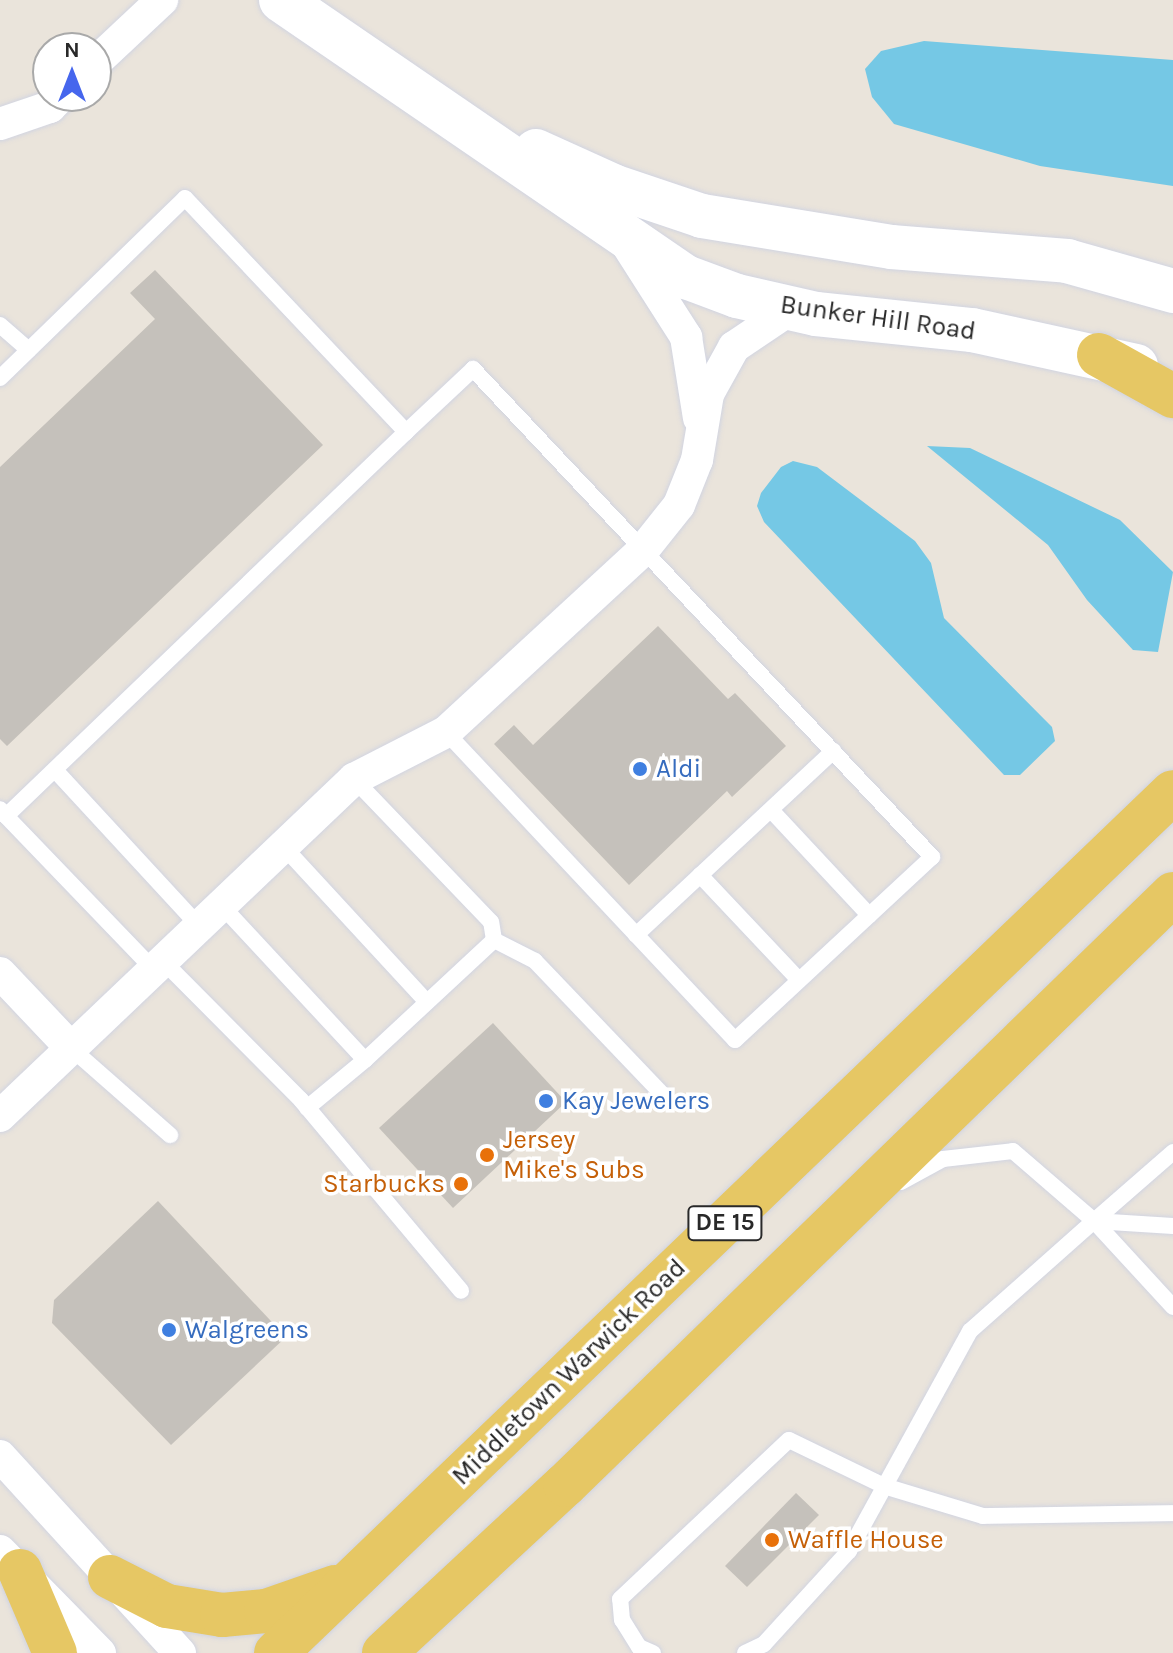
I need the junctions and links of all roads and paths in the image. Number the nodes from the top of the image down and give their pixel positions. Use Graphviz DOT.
graph roads {
  1 [pos="162,0"];
  2 [pos="281,0"];
  3 [pos="112,47"];
  4 [pos="443,108"];
  5 [pos="35,112"];
  6 [pos="0,124"];
  7 [pos="622,236"];
  8 [pos="1173,291"];
  9 [pos="792,308"];
  10 [pos="0,325"];
  11 [pos="29,350"];
  12 [pos="1099,355"];
  13 [pos="0,378"];
  14 [pos="1173,378"];
  15 [pos="1173,396"];
  16 [pos="701,429"];
  17 [pos="406,432"];
  18 [pos="644,549"];
  19 [pos="446,732"];
  20 [pos="833,751"];
  21 [pos="55,770"];
  22 [pos="354,779"];
  23 [pos="1173,792"];
  24 [pos="771,810"];
  25 [pos="3,812"];
  26 [pos="283,846"];
  27 [pos="700,875"];
  28 [pos="1173,894"];
  29 [pos="869,915"];
  30 [pos="211,917"];
  31 [pos="636,935"];
  32 [pos="494,940"];
  33 [pos="159,966"];
  34 [pos="0,973"];
  35 [pos="799,980"];
  36 [pos="427,1002"];
  37 [pos="71,1048"];
  38 [pos="365,1060"];
  39 [pos="665,1097"];
  40 [pos="4,1105"];
  41 [pos="307,1108"];
  42 [pos="170,1135"];
  43 [pos="1173,1152"];
  44 [pos="844,1213"];
  45 [pos="1094,1221"];
  46 [pos="1173,1226"];
  47 [pos="461,1291"];
  48 [pos="1173,1307"];
  49 [pos="0,1456"];
  50 [pos="884,1486"];
  51 [pos="1173,1513"];
  52 [pos="10,1561"];
  53 [pos="110,1577"];
  54 [pos="352,1581"];
  55 [pos="406,1638"];
  56 [pos="55,1653"];
  57 [pos="100,1653"];
  58 [pos="180,1653"];
  59 [pos="276,1653"];
  60 [pos="384,1653"];
  61 [pos="653,1653"];
  62 [pos="745,1653"];
  1 -- 3 [label="street"];
  2 -- 4 [label="main road, Bunker Hill Road"];
  4 -- 7 [label="main road, Bunker Hill Road"];
  4 -- 8 [label="main road, Bunker Hill Road"];
  5 -- 6 [label="street"];
  7 -- 9 [label="main road, Bunker Hill Road"];
  7 -- 16 [label="street"];
  9 -- 12 [label="main road, Bunker Hill Road"];
  9 -- 16 [label="street"];
  10 -- 11 [label="lane"];
  11 -- 13 [label="lane"];
  11 -- 17 [label="lane"];
  12 -- 14 [label="main road, Bunker Hill Road"];
  12 -- 15 [label="main road"];
  16 -- 18 [label="street"];
  17 -- 18 [label="lane"];
  17 -- 21 [label="lane"];
  18 -- 19 [label="street"];
  18 -- 20 [label="lane"];
  19 -- 22 [label="street"];
  19 -- 31 [label="lane"];
  20 -- 24 [label="lane"];
  20 -- 29 [label="lane"];
  21 -- 25 [label="lane"];
  21 -- 30 [label="lane"];
  22 -- 26 [label="street"];
  22 -- 32 [label="lane"];
  23 -- 54 [label="main road, Middletown Warwick Road / DE 15"];
  24 -- 27 [label="lane"];
  24 -- 29 [label="lane"];
  25 -- 33 [label="lane"];
  26 -- 30 [label="street"];
  26 -- 36 [label="lane"];
  27 -- 31 [label="lane"];
  27 -- 35 [label="lane"];
  28 -- 44 [label="main road, DE 15"];
  29 -- 35 [label="lane"];
  30 -- 33 [label="street"];
  30 -- 38 [label="lane"];
  31 -- 35 [label="lane"];
  32 -- 36 [label="lane"];
  32 -- 39 [label="lane"];
  33 -- 37 [label="street"];
  33 -- 41 [label="lane"];
  34 -- 37 [label="street"];
  36 -- 38 [label="lane"];
  37 -- 40 [label="street"];
  37 -- 42 [label="lane"];
  38 -- 41 [label="lane"];
  41 -- 47 [label="lane"];
  43 -- 45 [label="lane"];
  44 -- 45 [label="lane"];
  44 -- 55 [label="main road, DE 15"];
  45 -- 46 [label="lane"];
  45 -- 48 [label="lane"];
  45 -- 50 [label="lane"];
  49 -- 53 [label="street"];
  50 -- 51 [label="lane"];
  50 -- 61 [label="lane"];
  50 -- 62 [label="lane"];
  52 -- 56 [label="main road"];
  52 -- 57 [label="street"];
  53 -- 54 [label="main road"];
  53 -- 58 [label="street"];
  54 -- 59 [label="main road, Middletown Warwick Road / DE 15"];
  55 -- 60 [label="main road, DE 15"];
}
